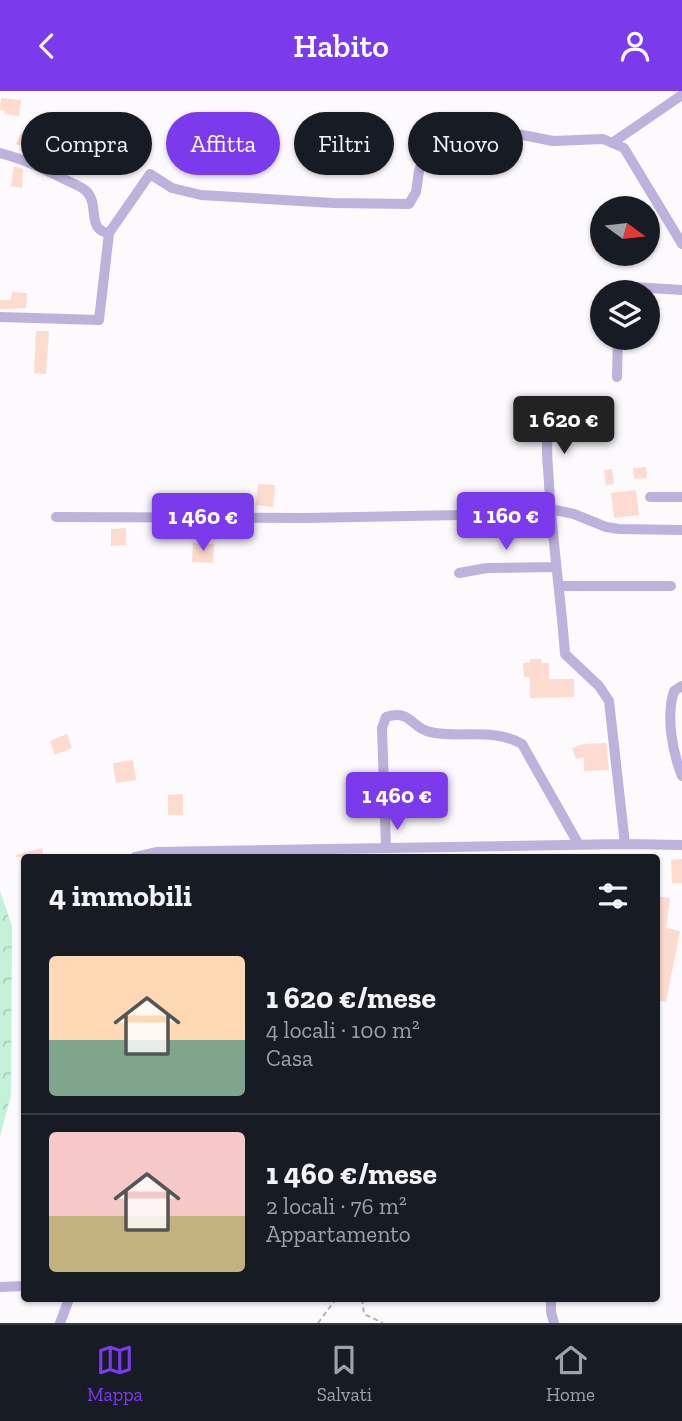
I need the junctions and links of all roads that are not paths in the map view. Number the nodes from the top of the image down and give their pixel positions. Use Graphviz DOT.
graph roads {
  1 [pos="682,95"];
  2 [pos="612,143"];
  3 [pos="0,153"];
  4 [pos="109,233"];
  5 [pos="682,244"];
  6 [pos="660,289"];
  7 [pos="682,290"];
  8 [pos="0,317"];
  9 [pos="618,350"];
  10 [pos="617,377"];
  11 [pos="602,427"];
  12 [pos="650,497"];
  13 [pos="682,497"];
  14 [pos="550,509"];
  15 [pos="56,517"];
  16 [pos="682,530"];
  17 [pos="556,567"];
  18 [pos="459,573"];
  19 [pos="560,586"];
  20 [pos="671,586"];
  21 [pos="682,686"];
  22 [pos="682,776"];
  23 [pos="625,844"];
  24 [pos="579,845"];
  25 [pos="682,845"];
  26 [pos="386,847"];
  27 [pos="148,854"];
  28 [pos="21,1286"];
  29 [pos="0,1287"];
  30 [pos="68,1302"];
  31 [pos="551,1302"];
  32 [pos="60,1323"];
  33 [pos="554,1323"];
  1 -- 2 [label="street"];
  2 -- 4 [label="street"];
  2 -- 5 [label="street"];
  3 -- 4 [label="street"];
  4 -- 8 [label="street"];
  6 -- 7 [label="street"];
  9 -- 10 [label="street"];
  11 -- 14 [label="street"];
  12 -- 13 [label="street"];
  14 -- 15 [label="street"];
  14 -- 16 [label="street"];
  14 -- 17 [label="street"];
  17 -- 18 [label="street"];
  17 -- 19 [label="street"];
  19 -- 20 [label="street"];
  19 -- 23 [label="street"];
  21 -- 22 [label="street"];
  23 -- 24 [label="street"];
  23 -- 25 [label="street"];
  24 -- 26 [label="street"];
  24 -- 26 [label="street"];
  26 -- 27 [label="street"];
  28 -- 29 [label="street"];
  30 -- 32 [label="street"];
  31 -- 33 [label="street"];
}
